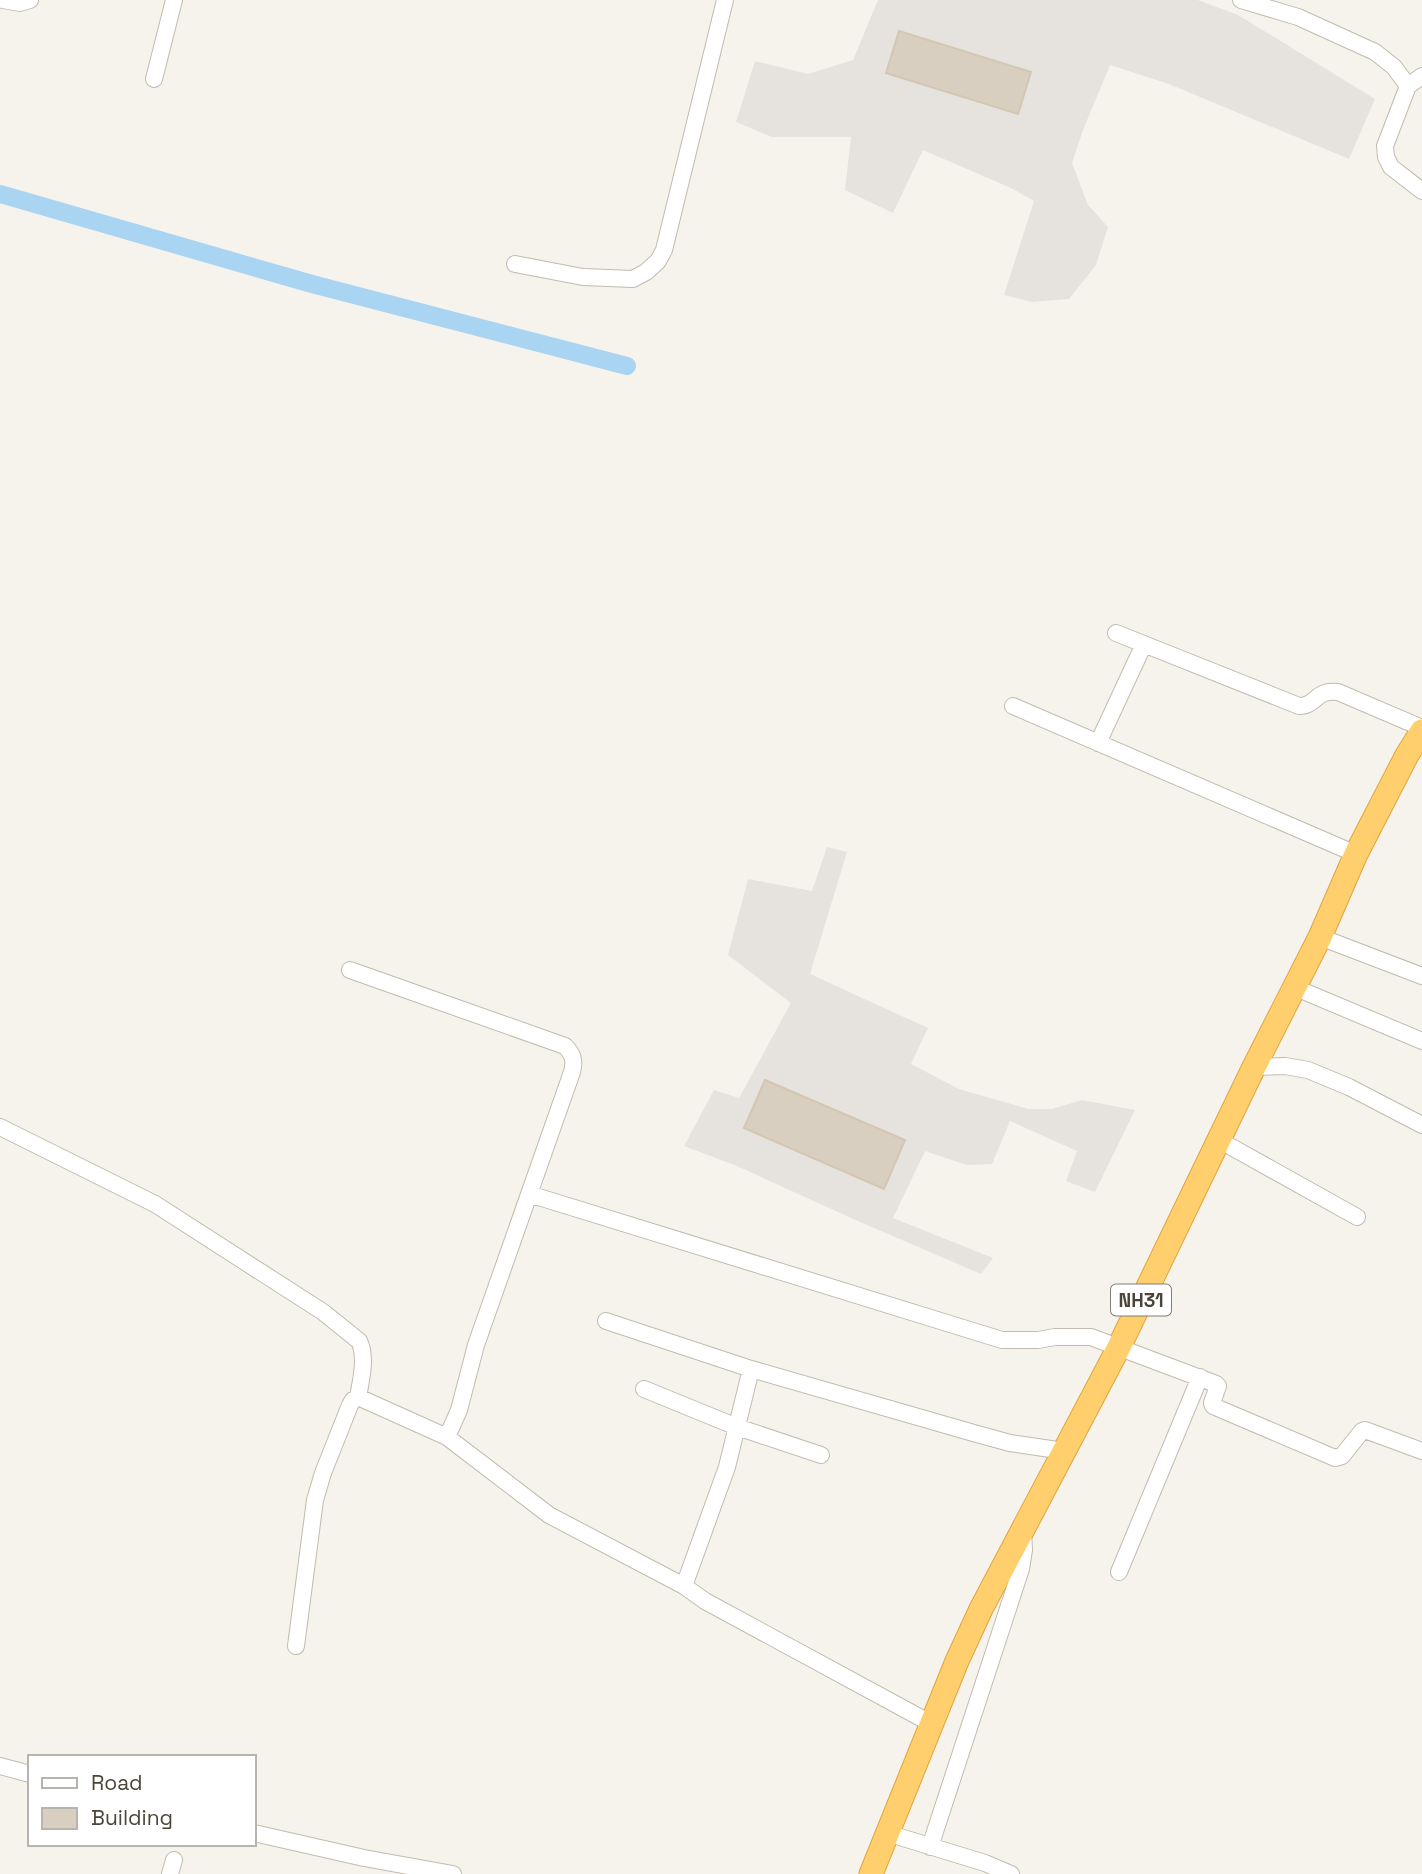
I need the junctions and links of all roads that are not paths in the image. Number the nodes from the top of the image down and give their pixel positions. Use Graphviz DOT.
graph roads {
  1 [pos="3,0"];
  2 [pos="30,0"];
  3 [pos="174,0"];
  4 [pos="725,0"];
  5 [pos="1241,0"];
  6 [pos="1422,76"];
  7 [pos="154,79"];
  8 [pos="1408,86"];
  9 [pos="1422,191"];
  10 [pos="515,264"];
  11 [pos="1116,633"];
  12 [pos="1144,644"];
  13 [pos="1013,706"];
  14 [pos="1422,729"];
  15 [pos="1098,743"];
  16 [pos="1356,855"];
  17 [pos="1320,937"];
  18 [pos="351,970"];
  19 [pos="1422,976"];
  20 [pos="1296,988"];
  21 [pos="1422,1041"];
  22 [pos="1254,1067"];
  23 [pos="1422,1125"];
  24 [pos="0,1127"];
  25 [pos="1219,1140"];
  26 [pos="529,1194"];
  27 [pos="1357,1217"];
  28 [pos="606,1321"];
  29 [pos="1119,1347"];
  30 [pos="751,1370"];
  31 [pos="1200,1377"];
  32 [pos="644,1389"];
  33 [pos="359,1398"];
  34 [pos="737,1427"];
  35 [pos="447,1437"];
  36 [pos="1064,1451"];
  37 [pos="1422,1451"];
  38 [pos="821,1455"];
  39 [pos="1023,1528"];
  40 [pos="1119,1572"];
  41 [pos="684,1586"];
  42 [pos="296,1646"];
  43 [pos="932,1724"];
  44 [pos="0,1766"];
  45 [pos="28,1773"];
  46 [pos="256,1833"];
  47 [pos="887,1833"];
  48 [pos="930,1847"];
  49 [pos="453,1874"];
  50 [pos="871,1874"];
  51 [pos="1011,1874"];
  1 -- 2 [label="street"];
  3 -- 7 [label="street"];
  4 -- 10 [label="street"];
  5 -- 8 [label="street"];
  6 -- 8 [label="street"];
  8 -- 9 [label="street"];
  11 -- 12 [label="street"];
  12 -- 14 [label="street"];
  12 -- 15 [label="street"];
  13 -- 15 [label="street"];
  14 -- 16 [label="highway, NH31"];
  15 -- 16 [label="street"];
  16 -- 17 [label="highway, NH31"];
  17 -- 19 [label="street"];
  17 -- 20 [label="highway, NH31"];
  18 -- 26 [label="street"];
  20 -- 21 [label="street"];
  20 -- 22 [label="highway, NH31"];
  22 -- 23 [label="street"];
  22 -- 25 [label="highway, NH31"];
  24 -- 33 [label="street"];
  25 -- 27 [label="street"];
  25 -- 29 [label="highway, NH31"];
  26 -- 29 [label="street"];
  26 -- 35 [label="street"];
  28 -- 30 [label="street"];
  29 -- 31 [label="street"];
  29 -- 36 [label="highway, NH31"];
  30 -- 34 [label="street"];
  30 -- 36 [label="street"];
  31 -- 37 [label="street"];
  31 -- 40 [label="street"];
  32 -- 34 [label="street"];
  33 -- 35 [label="street"];
  33 -- 42 [label="street"];
  34 -- 38 [label="street"];
  34 -- 41 [label="street"];
  35 -- 41 [label="street"];
  36 -- 39 [label="highway, NH31"];
  39 -- 43 [label="highway, NH31"];
  39 -- 48 [label="street"];
  41 -- 43 [label="street"];
  43 -- 47 [label="highway, NH31"];
  44 -- 45 [label="street"];
  46 -- 49 [label="street"];
  47 -- 48 [label="street"];
  47 -- 50 [label="highway, NH31"];
  48 -- 51 [label="street"];
}
